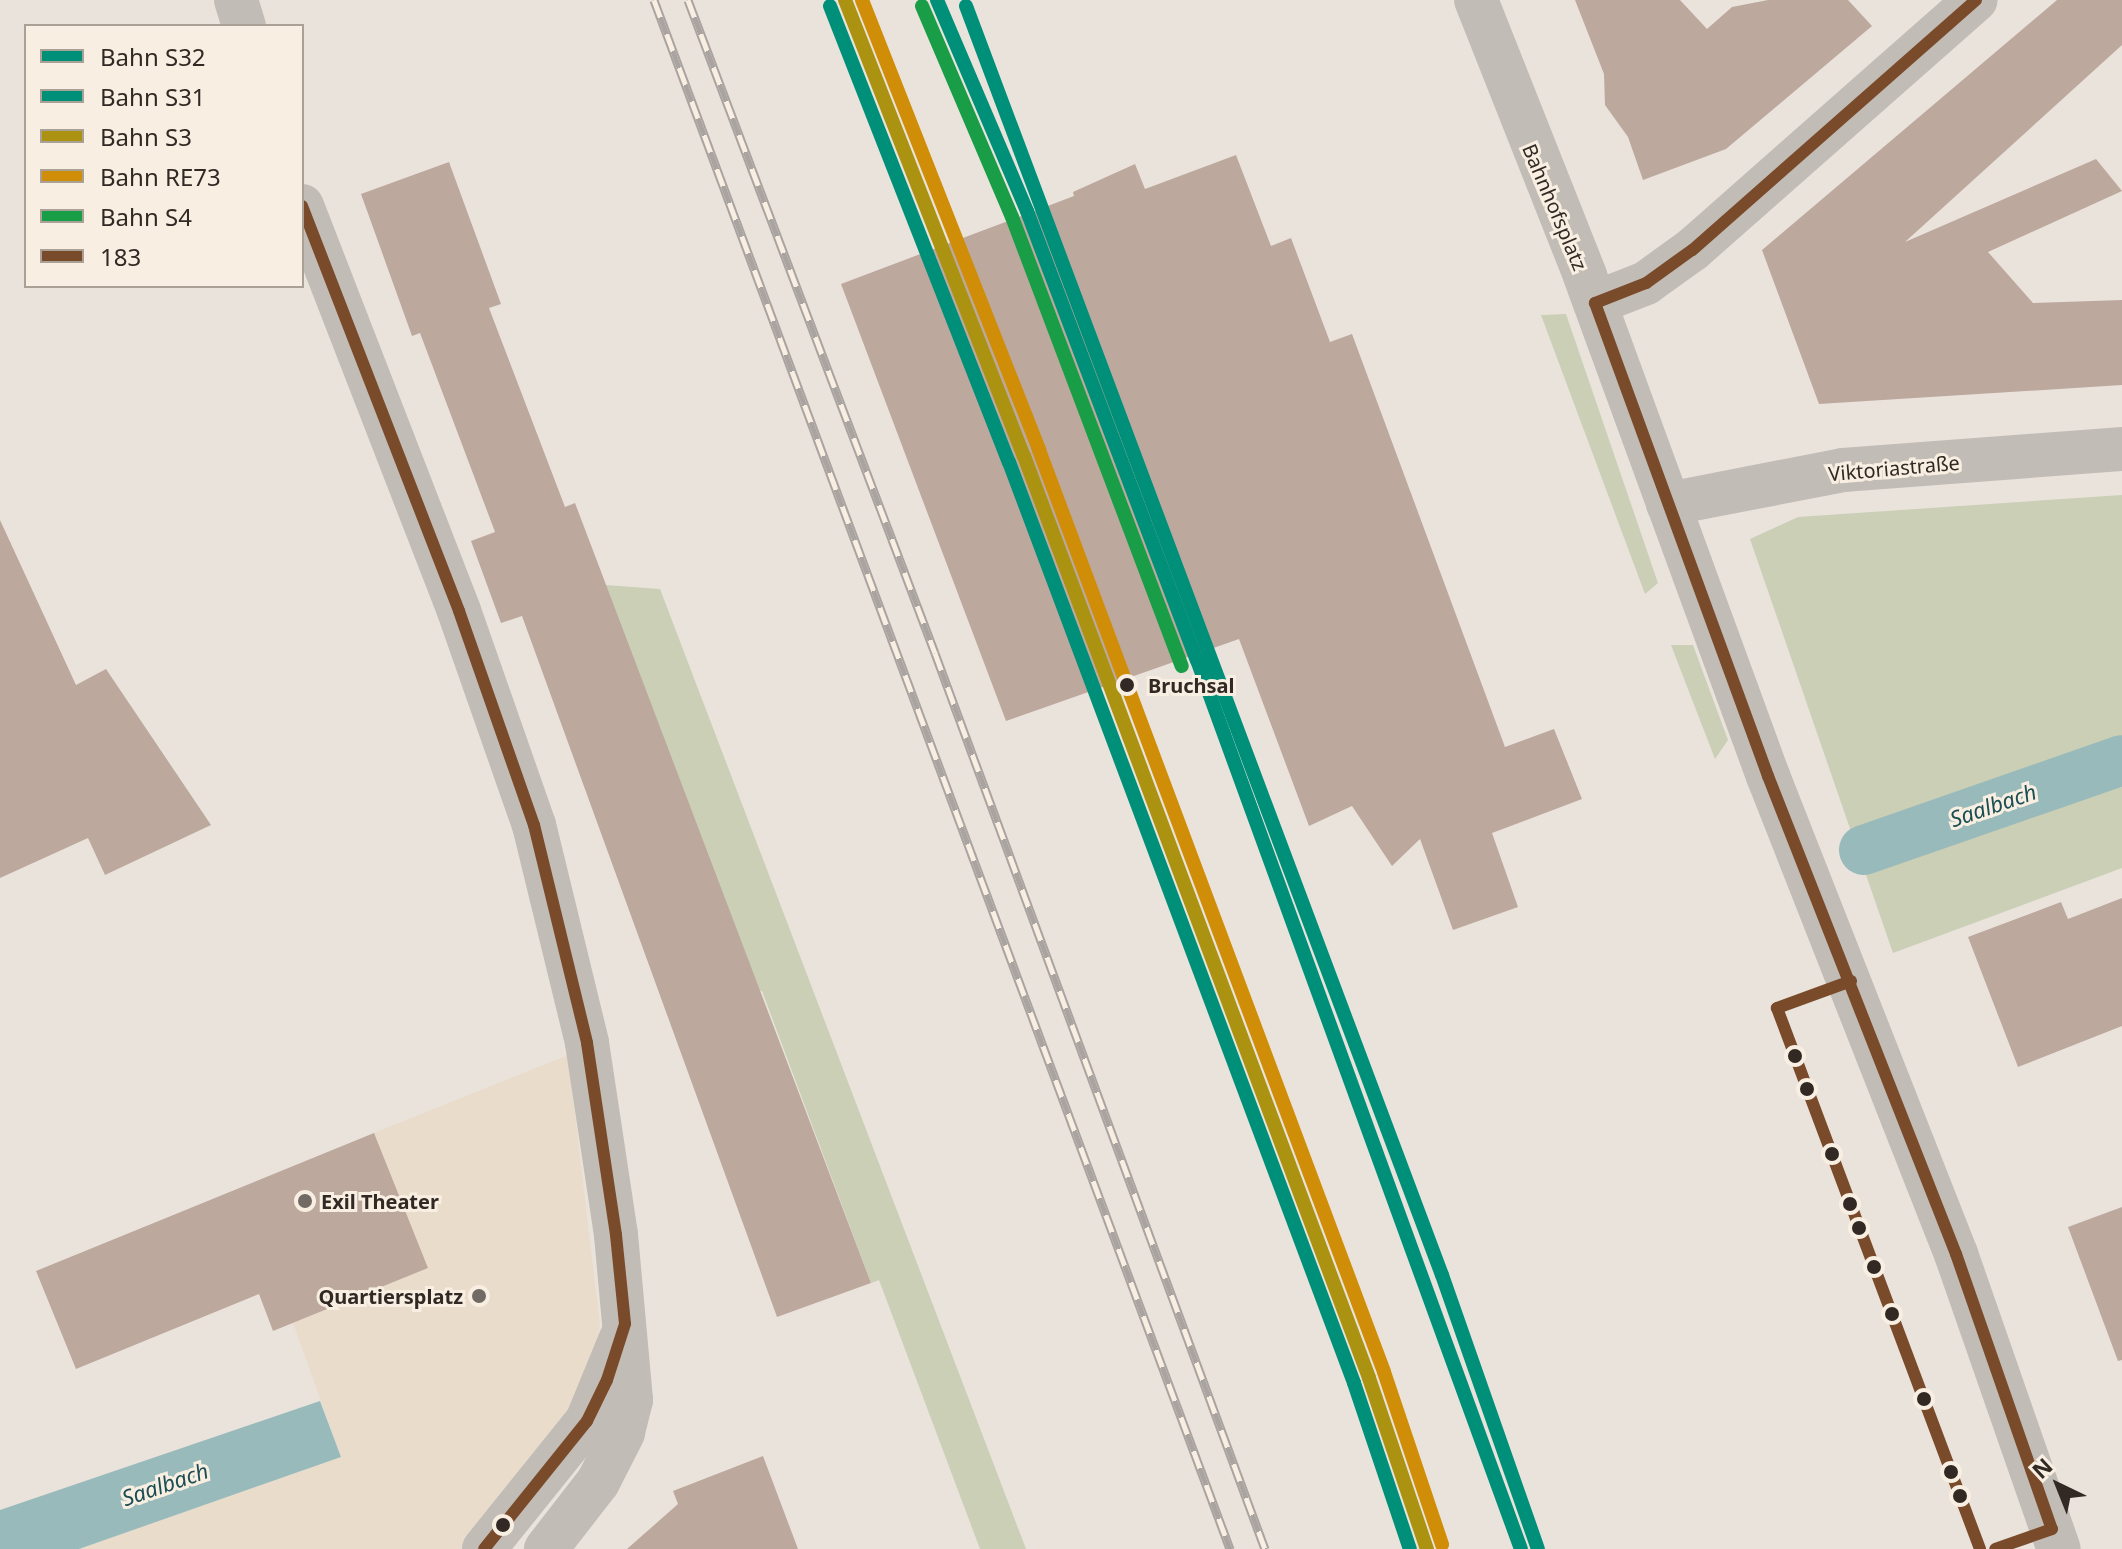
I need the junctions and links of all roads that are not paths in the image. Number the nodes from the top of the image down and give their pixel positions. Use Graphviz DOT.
graph roads {
  1 [pos="236,0"];
  2 [pos="1476,0"];
  3 [pos="1976,0"];
  4 [pos="243,24"];
  5 [pos="304,211"];
  6 [pos="1595,303"];
  7 [pos="2122,449"];
  8 [pos="1668,504"];
  9 [pos="625,1324"];
  10 [pos="484,1549"];
  11 [pos="546,1549"];
  12 [pos="2059,1549"];
  1 -- 4 [label="street"];
  2 -- 6 [label="street, Bahnhofsplatz"];
  3 -- 6 [label="street"];
  5 -- 9 [label="street"];
  6 -- 8 [label="street, Bahnhofsplatz"];
  7 -- 8 [label="street, Viktoriastraße"];
  8 -- 12 [label="street, Bahnhofsplatz"];
  9 -- 10 [label="street"];
  9 -- 11 [label="street"];
}
